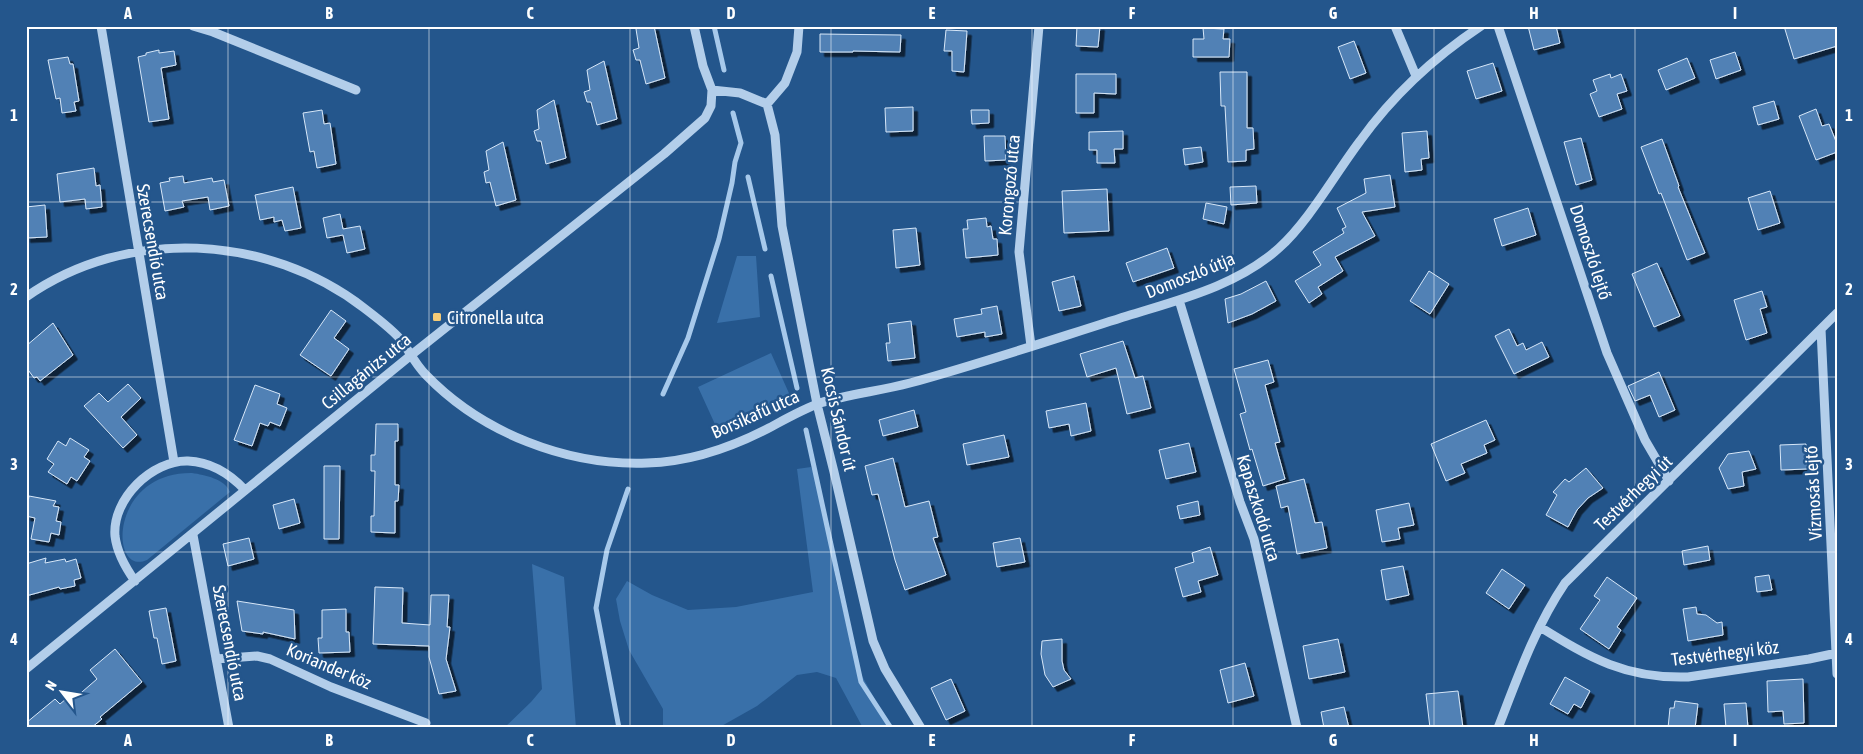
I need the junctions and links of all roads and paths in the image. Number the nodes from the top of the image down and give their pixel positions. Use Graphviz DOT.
graph roads {
  1 [pos="101,26"];
  2 [pos="193,26"];
  3 [pos="694,26"];
  4 [pos="799,26"];
  5 [pos="1039,26"];
  6 [pos="1395,26"];
  7 [pos="1481,26"];
  8 [pos="1498,26"];
  9 [pos="1416,76"];
  10 [pos="356,90"];
  11 [pos="712,90"];
  12 [pos="767,104"];
  13 [pos="138,250"];
  14 [pos="26,297"];
  15 [pos="1179,300"];
  16 [pos="1837,313"];
  17 [pos="1821,328"];
  18 [pos="1031,346"];
  19 [pos="410,356"];
  20 [pos="817,404"];
  21 [pos="174,462"];
  22 [pos="1669,481"];
  23 [pos="245,490"];
  24 [pos="193,535"];
  25 [pos="134,581"];
  26 [pos="1540,627"];
  27 [pos="1836,653"];
  28 [pos="216,659"];
  29 [pos="26,669"];
  30 [pos="1837,674"];
  31 [pos="426,722"];
  32 [pos="229,728"];
  33 [pos="921,728"];
  34 [pos="1297,728"];
  35 [pos="1498,728"];
  1 -- 13 [label="street, Szerecsendió utca"];
  2 -- 10 [label="street"];
  3 -- 11 [label="street"];
  4 -- 12 [label="street"];
  5 -- 18 [label="street, Korongozó utca"];
  6 -- 9 [label="street"];
  7 -- 9 [label="street, Domoszló útja"];
  8 -- 22 [label="street, Domoszló lejtő"];
  9 -- 15 [label="street, Domoszló útja"];
  11 -- 12 [label="street"];
  11 -- 19 [label="street, Csillagánizs utca"];
  12 -- 20 [label="street, Kocsis Sándor út"];
  13 -- 14 [label="street, Borsikafű utca"];
  13 -- 19 [label="street, Borsikafű utca"];
  13 -- 21 [label="street, Szerecsendió utca"];
  15 -- 18 [label="street, Domoszló útja"];
  15 -- 34 [label="street, Kapaszkodó utca"];
  16 -- 17 [label="street, Testvérhegyi út"];
  17 -- 22 [label="street, Testvérhegyi út"];
  17 -- 27 [label="street, Vízmosás lejtő"];
  18 -- 20 [label="street, Domoszló útja"];
  19 -- 20 [label="street, Borsikafű utca"];
  19 -- 23 [label="street, Csillagánizs utca"];
  20 -- 33 [label="street, Kocsis Sándor út"];
  21 -- 23 [label="street"];
  21 -- 25 [label="street"];
  22 -- 26 [label="street, Testvérhegyi út"];
  23 -- 24 [label="street, Csillagánizs utca"];
  24 -- 25 [label="street, Csillagánizs utca"];
  24 -- 28 [label="street, Szerecsendió utca"];
  25 -- 29 [label="street, Csillagánizs utca"];
  26 -- 27 [label="street, Testvérhegyi köz"];
  26 -- 35 [label="street, Testvérhegyi út"];
  27 -- 30 [label="street, Vízmosás lejtő"];
  28 -- 31 [label="street, Koriander köz"];
  28 -- 32 [label="street, Szerecsendió utca"];
}
